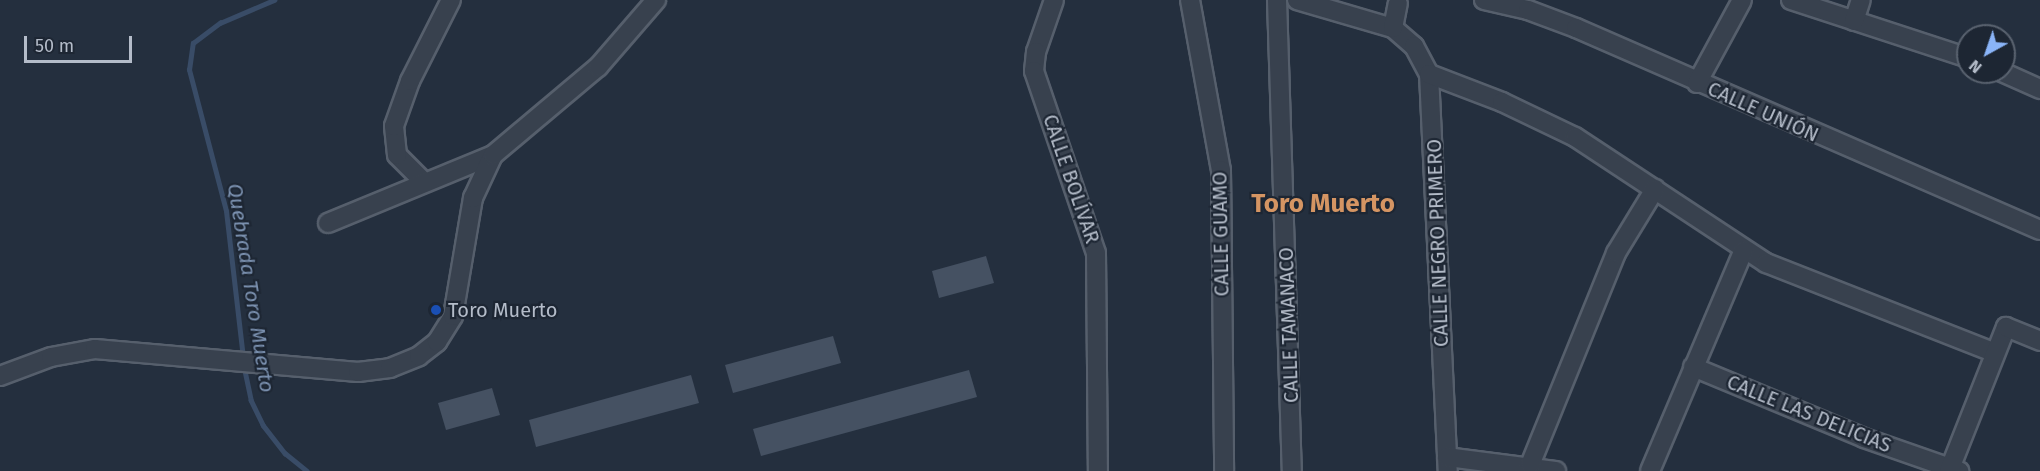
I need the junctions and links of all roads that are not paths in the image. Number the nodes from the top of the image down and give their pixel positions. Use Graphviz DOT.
graph roads {
  1 [pos="451,0"];
  2 [pos="657,0"];
  3 [pos="1054,0"];
  4 [pos="1190,0"];
  5 [pos="1277,0"];
  6 [pos="1297,0"];
  7 [pos="1484,0"];
  8 [pos="1742,0"];
  9 [pos="1791,0"];
  10 [pos="1861,0"];
  11 [pos="1401,1"];
  12 [pos="1538,6"];
  13 [pos="1854,21"];
  14 [pos="1393,28"];
  15 [pos="1956,54"];
  16 [pos="1429,74"];
  17 [pos="2016,78"];
  18 [pos="1697,83"];
  19 [pos="2040,89"];
  20 [pos="493,155"];
  21 [pos="424,182"];
  22 [pos="1655,189"];
  23 [pos="328,223"];
  24 [pos="2040,230"];
  25 [pos="1744,250"];
  26 [pos="2040,341"];
  27 [pos="1993,352"];
  28 [pos="1693,367"];
  29 [pos="0,376"];
  30 [pos="1447,464"];
  31 [pos="1530,465"];
  32 [pos="1953,470"];
  33 [pos="1098,471"];
  34 [pos="1224,471"];
  35 [pos="1292,471"];
  36 [pos="1556,471"];
  37 [pos="1650,471"];
  1 -- 21 [label="street"];
  2 -- 20 [label="street"];
  3 -- 33 [label="street, CALLE BOLÍVAR"];
  4 -- 34 [label="street, CALLE GUAMO"];
  5 -- 35 [label="street, CALLE TAMANACO"];
  6 -- 14 [label="street"];
  7 -- 12 [label="street, CALLE UNIÓN"];
  8 -- 18 [label="street"];
  9 -- 13 [label="street"];
  10 -- 13 [label="street"];
  11 -- 14 [label="street"];
  12 -- 18 [label="street, CALLE UNIÓN"];
  13 -- 15 [label="street"];
  14 -- 16 [label="street, CALLE NEGRO PRIMERO"];
  16 -- 22 [label="street"];
  16 -- 30 [label="street, CALLE NEGRO PRIMERO"];
  17 -- 19 [label="street"];
  18 -- 24 [label="street, CALLE UNIÓN"];
  20 -- 21 [label="street"];
  20 -- 29 [label="street"];
  21 -- 23 [label="street"];
  22 -- 25 [label="street"];
  22 -- 31 [label="street"];
  25 -- 27 [label="street"];
  25 -- 28 [label="street"];
  26 -- 27 [label="street"];
  27 -- 32 [label="street"];
  28 -- 32 [label="street, CALLE LAS DELICIAS"];
  28 -- 37 [label="street"];
  30 -- 31 [label="street"];
  31 -- 36 [label="street"];
}
